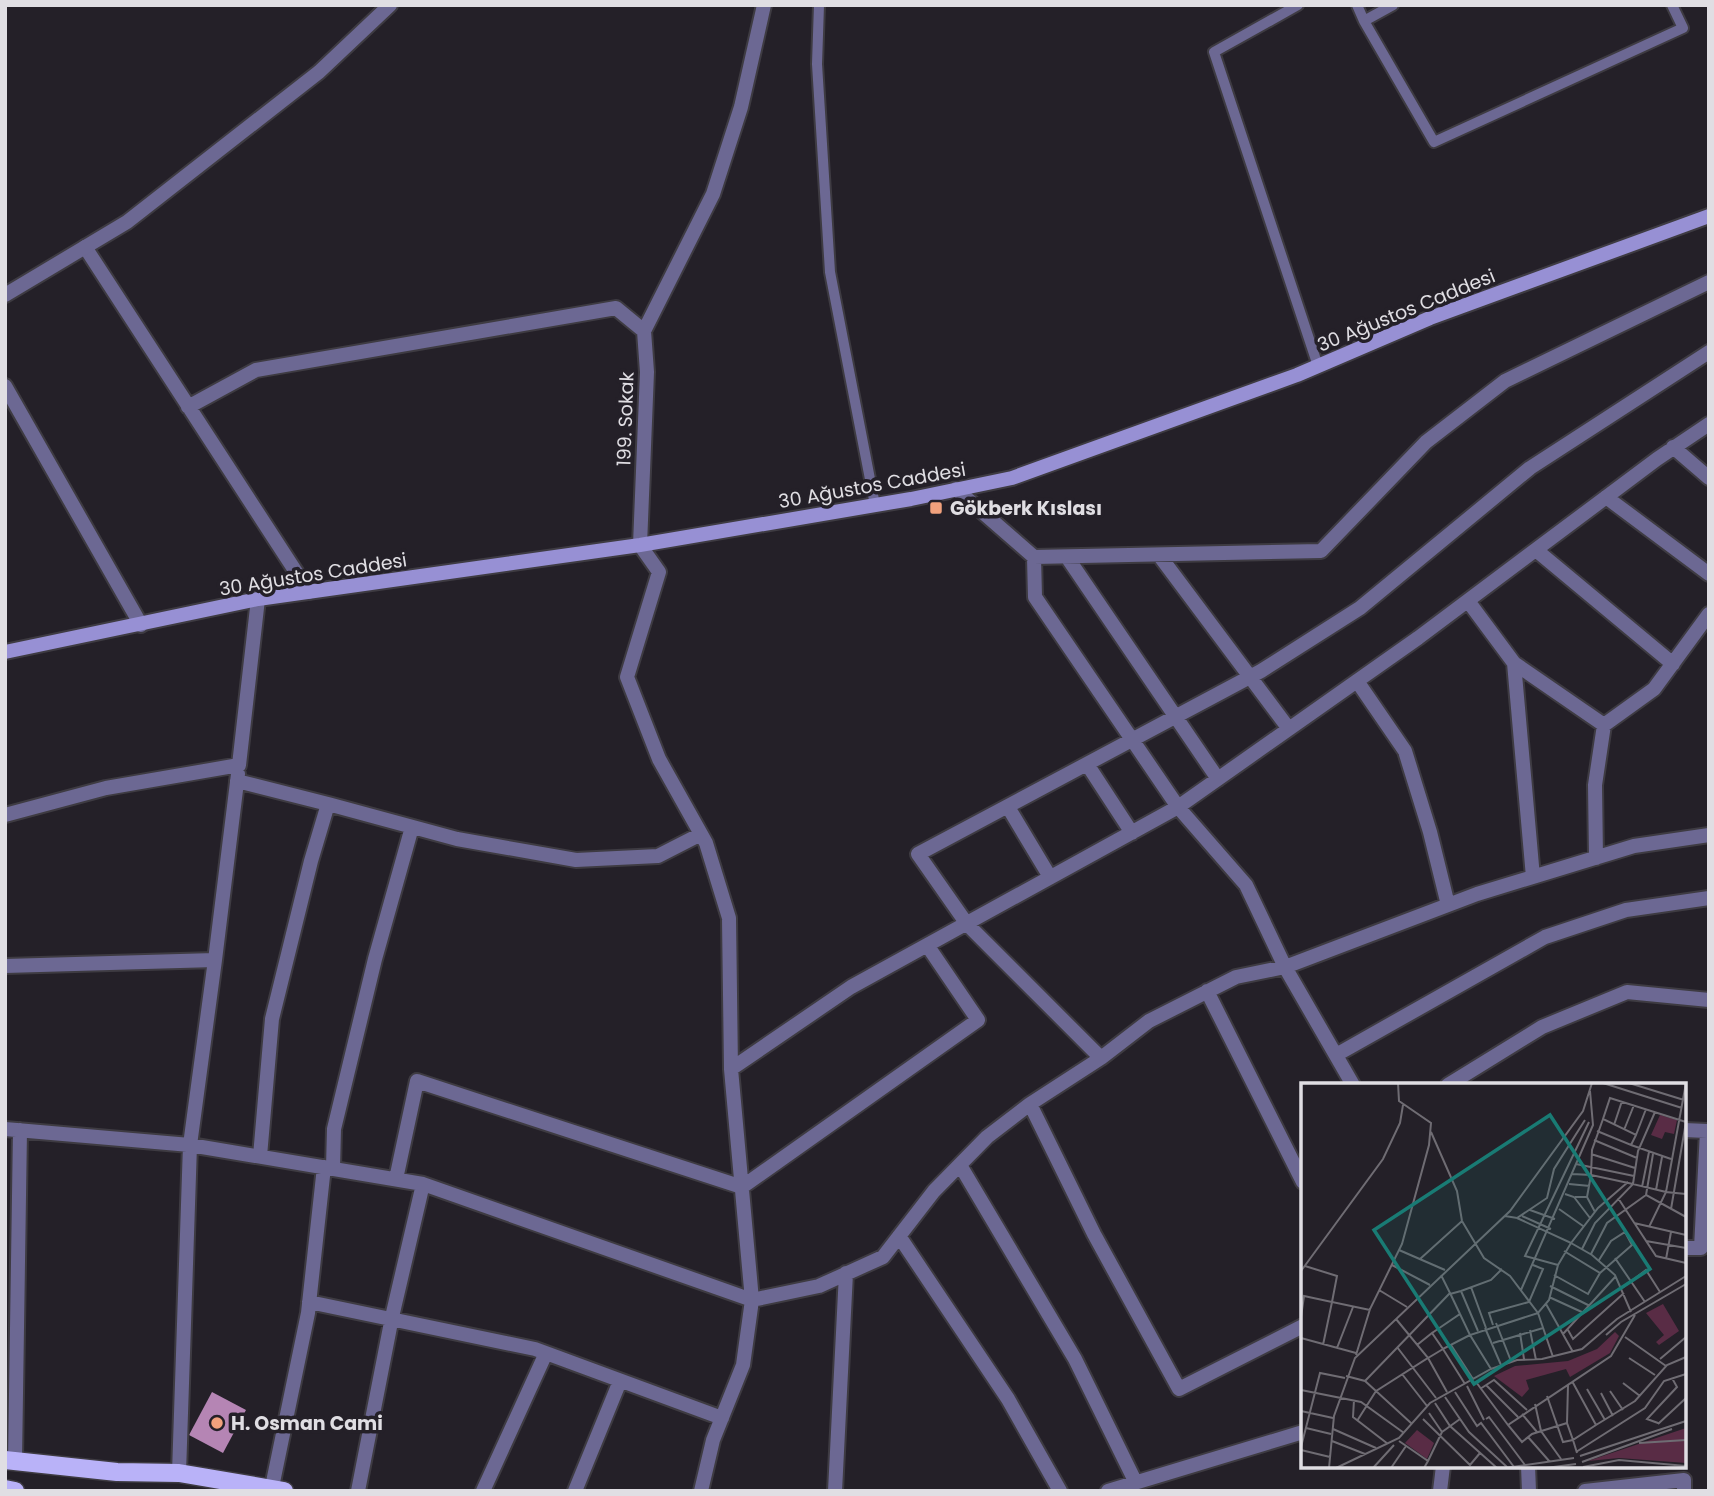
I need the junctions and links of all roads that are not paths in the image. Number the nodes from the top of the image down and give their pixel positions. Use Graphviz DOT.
graph roads {
  1 [pos="390,5"];
  2 [pos="764,5"];
  3 [pos="820,5"];
  4 [pos="1298,5"];
  5 [pos="1357,5"];
  6 [pos="1393,5"];
  7 [pos="1672,5"];
  8 [pos="1364,21"];
  9 [pos="1709,216"];
  10 [pos="85,247"];
  11 [pos="1709,282"];
  12 [pos="5,295"];
  13 [pos="644,331"];
  14 [pos="1709,352"];
  15 [pos="1318,366"];
  16 [pos="5,386"];
  17 [pos="188,407"];
  18 [pos="1709,424"];
  19 [pos="1674,447"];
  20 [pos="1709,478"];
  21 [pos="956,489"];
  22 [pos="1606,497"];
  23 [pos="875,505"];
  24 [pos="640,545"];
  25 [pos="1536,550"];
  26 [pos="1159,555"];
  27 [pos="1034,557"];
  28 [pos="1067,557"];
  29 [pos="1709,574"];
  30 [pos="309,592"];
  31 [pos="258,599"];
  32 [pos="1468,601"];
  33 [pos="1709,614"];
  34 [pos="141,625"];
  35 [pos="5,652"];
  36 [pos="1514,663"];
  37 [pos="1673,664"];
  38 [pos="1250,677"];
  39 [pos="1357,681"];
  40 [pos="1176,717"];
  41 [pos="1604,725"];
  42 [pos="1289,729"];
  43 [pos="1131,741"];
  44 [pos="1087,764"];
  45 [pos="239,765"];
  46 [pos="1218,779"];
  47 [pos="237,781"];
  48 [pos="328,804"];
  49 [pos="1008,807"];
  50 [pos="1178,807"];
  51 [pos="5,815"];
  52 [pos="412,827"];
  53 [pos="1132,833"];
  54 [pos="701,834"];
  55 [pos="1709,835"];
  56 [pos="1596,858"];
  57 [pos="1050,877"];
  58 [pos="1533,877"];
  59 [pos="1709,898"];
  60 [pos="1448,905"];
  61 [pos="967,924"];
  62 [pos="927,946"];
  63 [pos="215,960"];
  64 [pos="5,966"];
  65 [pos="1285,967"];
  66 [pos="1207,992"];
  67 [pos="1709,1000"];
  68 [pos="1336,1055"];
  69 [pos="1101,1058"];
  70 [pos="731,1069"];
  71 [pos="1352,1083"];
  72 [pos="1451,1083"];
  73 [pos="1030,1104"];
  74 [pos="13,1130"];
  75 [pos="1686,1130"];
  76 [pos="190,1145"];
  77 [pos="260,1156"];
  78 [pos="960,1165"];
  79 [pos="328,1168"];
  80 [pos="1301,1178"];
  81 [pos="396,1179"];
  82 [pos="423,1184"];
  83 [pos="742,1187"];
  84 [pos="900,1236"];
  85 [pos="1686,1248"];
  86 [pos="846,1273"];
  87 [pos="752,1300"];
  88 [pos="309,1302"];
  89 [pos="392,1317"];
  90 [pos="1301,1327"];
  91 [pos="546,1353"];
  92 [pos="620,1381"];
  93 [pos="722,1418"];
  94 [pos="1301,1433"];
  95 [pos="10,1460"];
  96 [pos="1443,1468"];
  97 [pos="1528,1468"];
  98 [pos="179,1473"];
  99 [pos="1135,1481"];
  100 [pos="5,1489"];
  101 [pos="278,1489"];
  102 [pos="15,1491"];
  103 [pos="358,1491"];
  104 [pos="483,1491"];
  105 [pos="575,1491"];
  106 [pos="701,1491"];
  107 [pos="835,1491"];
  108 [pos="1060,1491"];
  109 [pos="1108,1491"];
  110 [pos="1440,1491"];
  111 [pos="1529,1491"];
  112 [pos="1585,1491"];
  113 [pos="1684,1491"];
  1 -- 10 [label="street"];
  2 -- 13 [label="street"];
  3 -- 23 [label="lane"];
  4 -- 15 [label="lane"];
  5 -- 8 [label="lane"];
  6 -- 8 [label="lane"];
  7 -- 8 [label="lane"];
  9 -- 15 [label="main road, 30 Ağustos Caddesi"];
  10 -- 12 [label="street"];
  10 -- 17 [label="street"];
  11 -- 26 [label="street"];
  13 -- 17 [label="street"];
  13 -- 24 [label="street, 199. Sokak"];
  14 -- 38 [label="street"];
  15 -- 21 [label="main road, 30 Ağustos Caddesi"];
  16 -- 34 [label="street"];
  17 -- 30 [label="street"];
  18 -- 19 [label="street"];
  19 -- 20 [label="street"];
  19 -- 22 [label="street"];
  21 -- 23 [label="main road, 30 Ağustos Caddesi"];
  21 -- 27 [label="street"];
  22 -- 25 [label="street"];
  22 -- 29 [label="street"];
  23 -- 24 [label="main road, 30 Ağustos Caddesi"];
  24 -- 30 [label="main road, 30 Ağustos Caddesi"];
  24 -- 54 [label="street"];
  25 -- 32 [label="street"];
  25 -- 37 [label="street"];
  26 -- 28 [label="street"];
  26 -- 38 [label="street"];
  27 -- 28 [label="street"];
  27 -- 43 [label="street"];
  28 -- 40 [label="street"];
  30 -- 31 [label="main road, 30 Ağustos Caddesi"];
  31 -- 34 [label="main road, 30 Ağustos Caddesi"];
  31 -- 45 [label="street"];
  32 -- 36 [label="street"];
  32 -- 39 [label="street"];
  33 -- 37 [label="street"];
  34 -- 35 [label="main road, 30 Ağustos Caddesi"];
  36 -- 41 [label="street"];
  36 -- 58 [label="street"];
  37 -- 41 [label="street"];
  38 -- 40 [label="street"];
  38 -- 42 [label="street"];
  39 -- 42 [label="street"];
  39 -- 60 [label="street"];
  40 -- 43 [label="street"];
  40 -- 46 [label="street"];
  41 -- 56 [label="street"];
  42 -- 46 [label="street"];
  43 -- 44 [label="street"];
  43 -- 50 [label="street"];
  44 -- 49 [label="street"];
  44 -- 53 [label="street"];
  45 -- 47 [label="street"];
  45 -- 51 [label="street"];
  46 -- 50 [label="street"];
  47 -- 48 [label="street"];
  47 -- 63 [label="street"];
  48 -- 52 [label="street"];
  48 -- 77 [label="street"];
  49 -- 57 [label="street"];
  49 -- 61 [label="street"];
  50 -- 53 [label="street"];
  50 -- 65 [label="street"];
  52 -- 54 [label="street"];
  52 -- 79 [label="street"];
  53 -- 57 [label="street"];
  54 -- 70 [label="street"];
  55 -- 56 [label="street"];
  56 -- 58 [label="street"];
  57 -- 61 [label="street"];
  58 -- 60 [label="street"];
  59 -- 68 [label="street"];
  60 -- 65 [label="street"];
  61 -- 62 [label="street"];
  61 -- 69 [label="street"];
  62 -- 70 [label="street"];
  62 -- 83 [label="street"];
  63 -- 64 [label="street"];
  63 -- 76 [label="street"];
  65 -- 66 [label="street"];
  65 -- 68 [label="street"];
  66 -- 69 [label="street"];
  66 -- 80 [label="street"];
  67 -- 72 [label="street"];
  68 -- 71 [label="street"];
  69 -- 73 [label="street"];
  70 -- 83 [label="street"];
  73 -- 78 [label="street"];
  73 -- 90 [label="street"];
  74 -- 76 [label="street"];
  74 -- 95 [label="street"];
  75 -- 85 [label="street"];
  76 -- 77 [label="street"];
  76 -- 98 [label="street"];
  77 -- 79 [label="street"];
  78 -- 84 [label="street"];
  78 -- 99 [label="street"];
  79 -- 81 [label="street"];
  79 -- 88 [label="street"];
  81 -- 82 [label="street"];
  81 -- 83 [label="street"];
  82 -- 87 [label="street"];
  82 -- 89 [label="street"];
  83 -- 87 [label="street"];
  84 -- 86 [label="street"];
  84 -- 108 [label="street"];
  86 -- 87 [label="street"];
  86 -- 107 [label="street"];
  87 -- 93 [label="street"];
  88 -- 89 [label="street"];
  88 -- 101 [label="street"];
  89 -- 91 [label="street"];
  89 -- 103 [label="street"];
  91 -- 92 [label="street"];
  91 -- 104 [label="street"];
  92 -- 93 [label="street"];
  92 -- 105 [label="street"];
  93 -- 106 [label="street"];
  94 -- 99 [label="street"];
  95 -- 98 [label="main road"];
  96 -- 110 [label="street"];
  97 -- 111 [label="street"];
  98 -- 101 [label="main road"];
  99 -- 109 [label="street"];
  100 -- 102 [label="main road"];
  112 -- 113 [label="street"];
}
